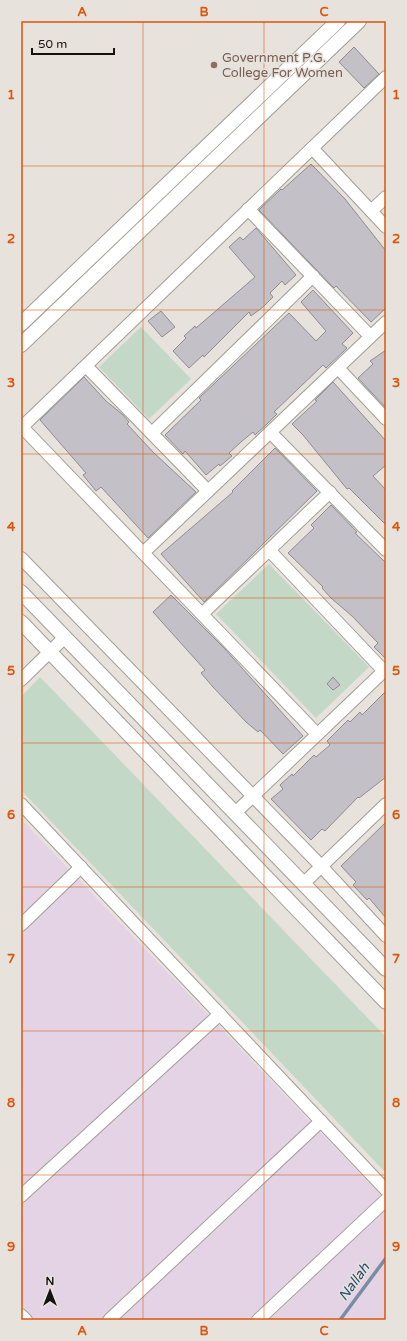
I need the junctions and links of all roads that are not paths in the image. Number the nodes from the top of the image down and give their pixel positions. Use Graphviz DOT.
graph roads {
  1 [pos="338,21"];
  2 [pos="359,21"];
  3 [pos="386,77"];
  4 [pos="312,148"];
  5 [pos="386,197"];
  6 [pos="248,209"];
  7 [pos="371,211"];
  8 [pos="386,227"];
  9 [pos="313,276"];
  10 [pos="386,322"];
  11 [pos="21,324"];
  12 [pos="370,336"];
  13 [pos="21,345"];
  14 [pos="86,366"];
  15 [pos="338,368"];
  16 [pos="386,419"];
  17 [pos="271,432"];
  18 [pos="152,433"];
  19 [pos="208,491"];
  20 [pos="330,492"];
  21 [pos="269,550"];
  22 [pos="386,550"];
  23 [pos="143,553"];
  24 [pos="21,558"];
  25 [pos="21,592"];
  26 [pos="202,614"];
  27 [pos="21,622"];
  28 [pos="65,637"];
  29 [pos="50,652"];
  30 [pos="385,670"];
  31 [pos="21,680"];
  32 [pos="317,734"];
  33 [pos="252,796"];
  34 [pos="21,804"];
  35 [pos="386,804"];
  36 [pos="234,812"];
  37 [pos="321,866"];
  38 [pos="81,867"];
  39 [pos="304,883"];
  40 [pos="287,899"];
  41 [pos="21,925"];
  42 [pos="386,936"];
  43 [pos="386,968"];
  44 [pos="386,1002"];
  45 [pos="220,1014"];
  46 [pos="321,1120"];
  47 [pos="386,1190"];
  48 [pos="21,1196"];
  49 [pos="386,1200"];
  50 [pos="21,1315"];
  51 [pos="26,1320"];
  52 [pos="109,1320"];
  53 [pos="258,1320"];
  1 -- 11 [label="street"];
  2 -- 13 [label="street"];
  3 -- 4 [label="street"];
  4 -- 6 [label="street"];
  4 -- 7 [label="street"];
  5 -- 7 [label="street"];
  6 -- 9 [label="street"];
  6 -- 14 [label="street"];
  7 -- 8 [label="street"];
  9 -- 12 [label="street"];
  9 -- 18 [label="street"];
  10 -- 12 [label="street"];
  12 -- 15 [label="street"];
  14 -- 18 [label="street"];
  14 -- 23 [label="street"];
  15 -- 16 [label="street"];
  15 -- 17 [label="street"];
  17 -- 19 [label="street"];
  17 -- 20 [label="street"];
  18 -- 19 [label="street"];
  19 -- 23 [label="street"];
  20 -- 21 [label="street"];
  20 -- 22 [label="street"];
  21 -- 26 [label="street"];
  21 -- 30 [label="street"];
  23 -- 26 [label="street"];
  24 -- 33 [label="street"];
  25 -- 28 [label="street"];
  26 -- 32 [label="street"];
  27 -- 29 [label="street"];
  28 -- 29 [label="street"];
  28 -- 36 [label="street"];
  29 -- 31 [label="street"];
  29 -- 40 [label="street"];
  30 -- 32 [label="street"];
  32 -- 33 [label="street"];
  33 -- 36 [label="street"];
  33 -- 37 [label="street"];
  34 -- 38 [label="street"];
  35 -- 37 [label="street"];
  36 -- 39 [label="street"];
  37 -- 39 [label="street"];
  37 -- 42 [label="street"];
  38 -- 41 [label="street"];
  38 -- 45 [label="street"];
  39 -- 40 [label="street"];
  39 -- 43 [label="street"];
  40 -- 44 [label="street"];
  45 -- 46 [label="street"];
  45 -- 48 [label="street"];
  46 -- 47 [label="street"];
  46 -- 52 [label="street"];
  49 -- 53 [label="street"];
  50 -- 51 [label="street"];
}
